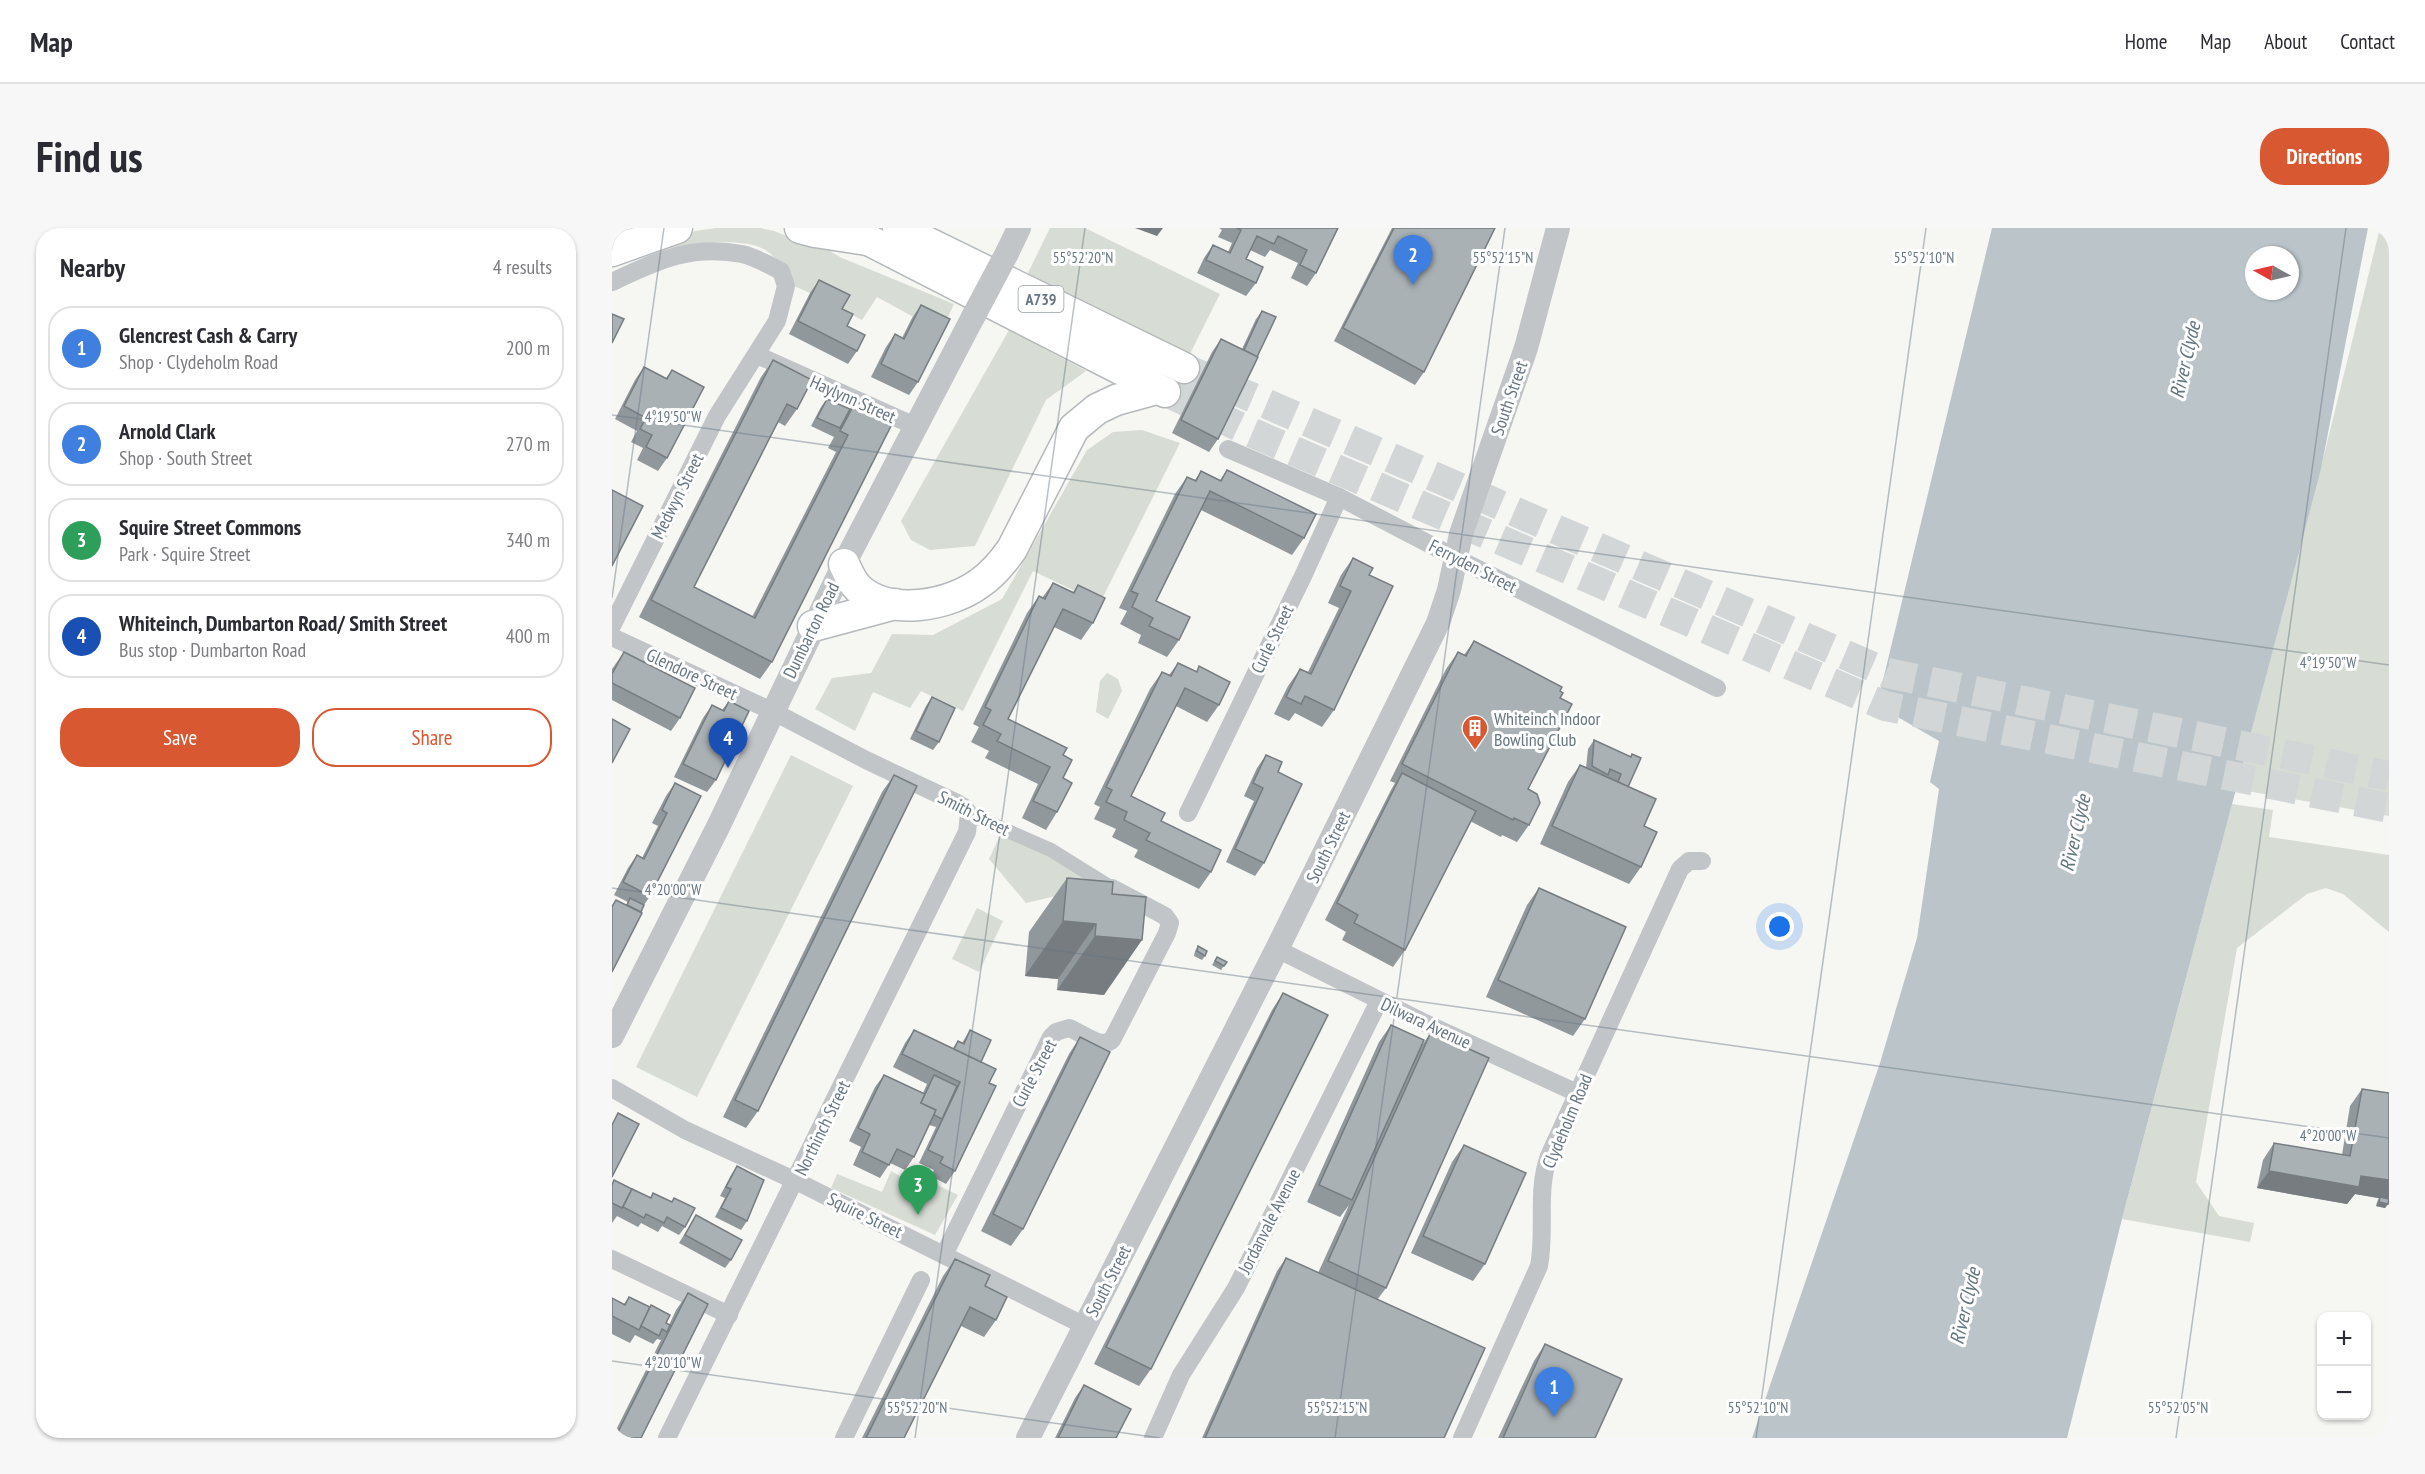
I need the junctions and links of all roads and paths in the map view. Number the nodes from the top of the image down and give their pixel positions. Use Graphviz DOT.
graph roads {
  1 [pos="677,228"];
  2 [pos="800,228"];
  3 [pos="897,228"];
  4 [pos="1019,228"];
  5 [pos="1557,228"];
  6 [pos="856,234"];
  7 [pos="619,251"];
  8 [pos="612,282"];
  9 [pos="757,355"];
  10 [pos="1184,368"];
  11 [pos="917,427"];
  12 [pos="1228,449"];
  13 [pos="1340,497"];
  14 [pos="1456,558"];
  15 [pos="844,564"];
  16 [pos="895,604"];
  17 [pos="612,626"];
  18 [pos="813,626"];
  19 [pos="612,637"];
  20 [pos="1717,688"];
  21 [pos="772,711"];
  22 [pos="1188,813"];
  23 [pos="969,814"];
  24 [pos="1702,861"];
  25 [pos="1112,888"];
  26 [pos="1170,923"];
  27 [pos="1277,949"];
  28 [pos="1379,1001"];
  29 [pos="612,1036"];
  30 [pos="612,1088"];
  31 [pos="1577,1093"];
  32 [pos="796,1181"];
  33 [pos="944,1255"];
  34 [pos="612,1259"];
  35 [pos="921,1280"];
  36 [pos="729,1315"];
  37 [pos="1085,1326"];
  38 [pos="667,1438"];
  39 [pos="844,1438"];
  40 [pos="1029,1438"];
  41 [pos="1153,1438"];
  42 [pos="1462,1438"];
  1 -- 7 [label="main road"];
  2 -- 6 [label="main road"];
  3 -- 10 [label="main road, A739"];
  4 -- 11 [label="street, Dumbarton Road, bridge"];
  5 -- 14 [label="street, South Street"];
  6 -- 16 [label="main road, A739"];
  8 -- 9 [label="street, Medwyn Street"];
  9 -- 11 [label="street, Haylynn Street"];
  9 -- 17 [label="street, Medwyn Street"];
  11 -- 15 [label="street, Dumbarton Road"];
  12 -- 13 [label="street, Ferryden Street"];
  13 -- 14 [label="street, Ferryden Street"];
  13 -- 22 [label="street, Curle Street"];
  14 -- 20 [label="street, Ferryden Street"];
  14 -- 27 [label="street, South Street"];
  15 -- 16 [label="main road"];
  15 -- 18 [label="street, Dumbarton Road"];
  16 -- 18 [label="main road"];
  18 -- 21 [label="street, Dumbarton Road"];
  19 -- 21 [label="street, Glendore Street"];
  21 -- 23 [label="street, Smith Street"];
  21 -- 29 [label="street, Dumbarton Road"];
  23 -- 25 [label="street, Smith Street"];
  23 -- 32 [label="street, Northinch Street"];
  24 -- 31 [label="street, Clydeholm Road"];
  25 -- 26 [label="street, Smith Street"];
  26 -- 33 [label="street, Curle Street"];
  27 -- 28 [label="street, Dilwara Avenue"];
  27 -- 37 [label="street, South Street"];
  28 -- 31 [label="street, Dilwara Avenue"];
  28 -- 41 [label="street, Jordanvale Avenue"];
  30 -- 32 [label="street, Squire Street"];
  31 -- 42 [label="street, Clydeholm Road"];
  32 -- 33 [label="street, Squire Street"];
  32 -- 36 [label="street, Northinch Street"];
  33 -- 37 [label="street, Squire Street"];
  34 -- 36 [label="street"];
  35 -- 39 [label="street"];
  36 -- 38 [label="street, Northinch Street"];
  37 -- 40 [label="street, South Street"];
}
